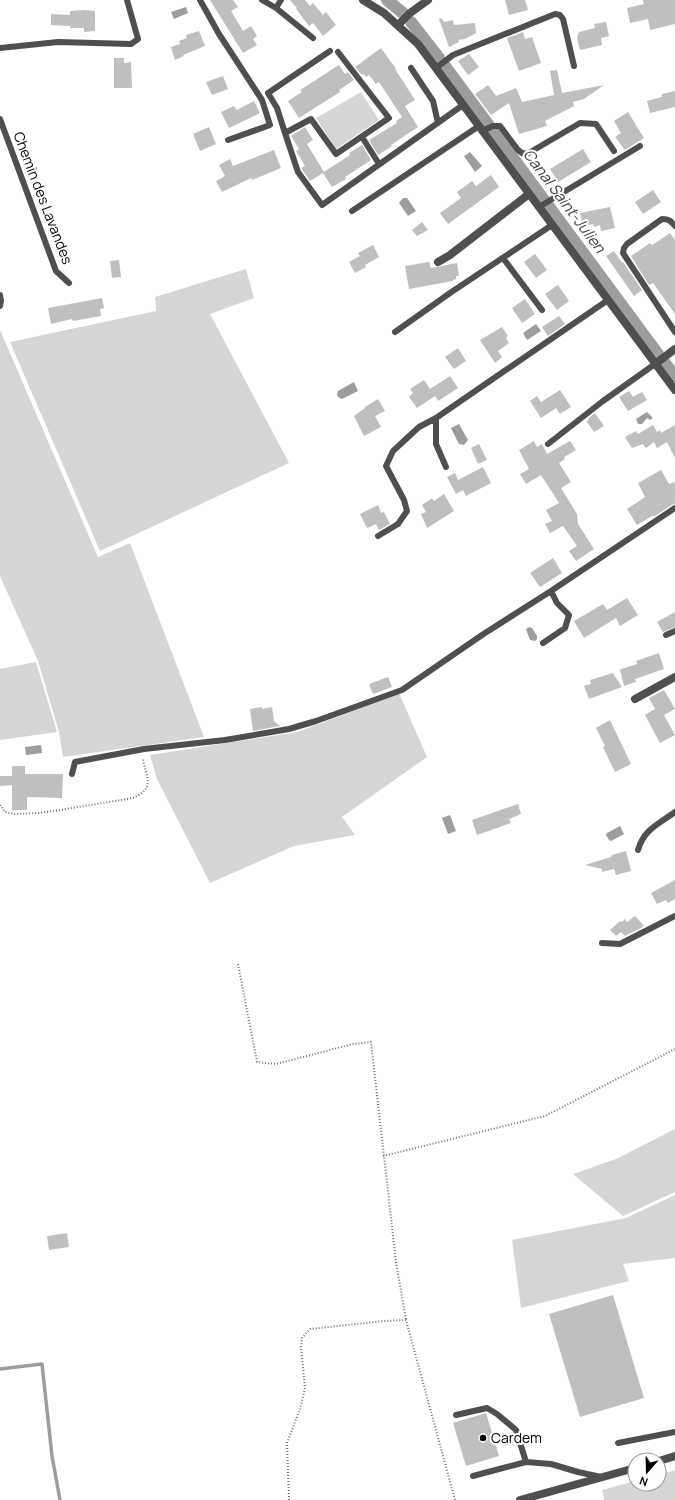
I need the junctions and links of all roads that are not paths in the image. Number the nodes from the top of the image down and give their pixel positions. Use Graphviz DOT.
graph roads {
  1 [pos="128,0"];
  2 [pos="200,0"];
  3 [pos="262,0"];
  4 [pos="281,0"];
  5 [pos="363,0"];
  6 [pos="428,0"];
  7 [pos="276,8"];
  8 [pos="400,23"];
  9 [pos="312,38"];
  10 [pos="0,48"];
  11 [pos="330,51"];
  12 [pos="338,52"];
  13 [pos="574,66"];
  14 [pos="437,67"];
  15 [pos="411,68"];
  16 [pos="463,105"];
  17 [pos="0,119"];
  18 [pos="438,123"];
  19 [pos="482,129"];
  20 [pos="285,133"];
  21 [pos="362,137"];
  22 [pos="228,140"];
  23 [pos="640,146"];
  24 [pos="614,151"];
  25 [pos="379,164"];
  26 [pos="529,194"];
  27 [pos="541,206"];
  28 [pos="352,211"];
  29 [pos="552,224"];
  30 [pos="675,226"];
  31 [pos="503,258"];
  32 [pos="438,262"];
  33 [pos="69,283"];
  34 [pos="0,295"];
  35 [pos="608,300"];
  36 [pos="0,306"];
  37 [pos="542,310"];
  38 [pos="395,332"];
  39 [pos="675,332"];
  40 [pos="675,349"];
  41 [pos="657,362"];
  42 [pos="675,390"];
  43 [pos="436,418"];
  44 [pos="548,444"];
  45 [pos="446,467"];
  46 [pos="675,508"];
  47 [pos="378,536"];
  48 [pos="551,591"];
  49 [pos="675,631"];
  50 [pos="666,635"];
  51 [pos="544,643"];
  52 [pos="675,677"];
  53 [pos="635,699"];
  54 [pos="72,774"];
  55 [pos="675,812"];
  56 [pos="638,850"];
  57 [pos="675,916"];
  58 [pos="602,943"];
  59 [pos="456,1415"];
  60 [pos="675,1432"];
  61 [pos="618,1443"];
  62 [pos="526,1462"];
  63 [pos="627,1470"];
  64 [pos="473,1476"];
  65 [pos="601,1477"];
  66 [pos="520,1500"];
  1 -- 10 [label="lane"];
  2 -- 22 [label="lane"];
  3 -- 7 [label="lane"];
  4 -- 7 [label="lane"];
  5 -- 8 [label="street"];
  6 -- 8 [label="street"];
  7 -- 9 [label="lane"];
  8 -- 14 [label="street"];
  11 -- 20 [label="lane"];
  12 -- 21 [label="lane"];
  13 -- 14 [label="lane"];
  14 -- 16 [label="street"];
  15 -- 18 [label="lane"];
  16 -- 18 [label="lane"];
  16 -- 19 [label="street"];
  17 -- 33 [label="lane, Chemin des Lavandes"];
  18 -- 25 [label="lane"];
  19 -- 24 [label="lane"];
  19 -- 26 [label="street"];
  19 -- 28 [label="lane"];
  20 -- 21 [label="lane"];
  20 -- 25 [label="lane"];
  21 -- 25 [label="lane"];
  23 -- 27 [label="lane"];
  26 -- 27 [label="street"];
  26 -- 32 [label="street"];
  27 -- 29 [label="street"];
  29 -- 31 [label="lane"];
  29 -- 35 [label="street"];
  30 -- 39 [label="lane"];
  31 -- 37 [label="lane"];
  31 -- 38 [label="lane"];
  34 -- 36 [label="lane"];
  35 -- 41 [label="street"];
  35 -- 43 [label="lane"];
  40 -- 41 [label="street"];
  41 -- 42 [label="street"];
  41 -- 44 [label="lane"];
  43 -- 45 [label="lane"];
  43 -- 47 [label="lane"];
  46 -- 48 [label="lane"];
  48 -- 51 [label="lane"];
  48 -- 54 [label="lane"];
  49 -- 50 [label="lane"];
  52 -- 53 [label="street"];
  55 -- 56 [label="lane"];
  57 -- 58 [label="lane"];
  59 -- 62 [label="lane"];
  60 -- 61 [label="lane"];
  62 -- 64 [label="lane"];
  62 -- 65 [label="lane"];
  63 -- 65 [label="street"];
  65 -- 66 [label="street"];
}
